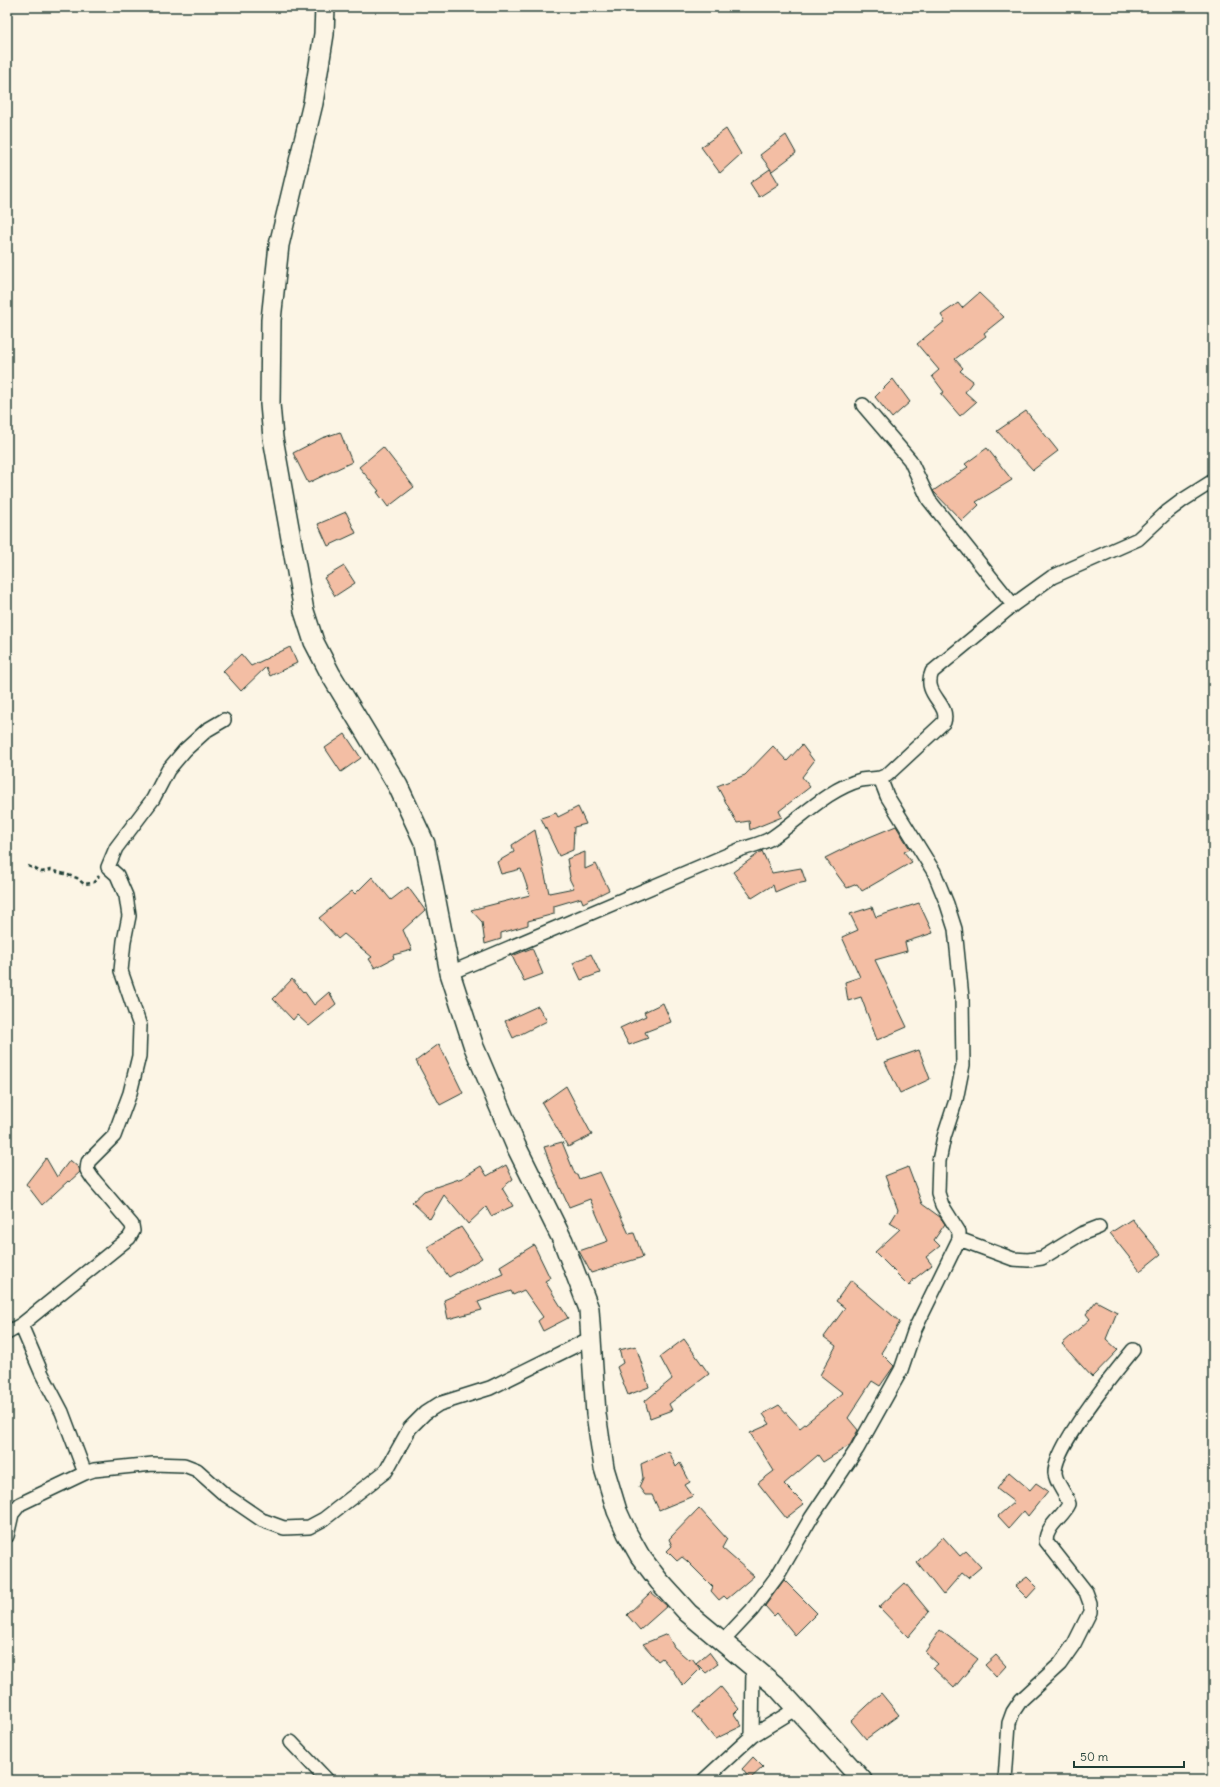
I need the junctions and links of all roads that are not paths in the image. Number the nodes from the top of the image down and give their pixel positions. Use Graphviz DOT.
graph roads {
  1 [pos="325,7"];
  2 [pos="863,405"];
  3 [pos="1213,481"];
  4 [pos="1013,605"];
  5 [pos="224,720"];
  6 [pos="880,778"];
  7 [pos="450,973"];
  8 [pos="1099,1227"];
  9 [pos="959,1238"];
  10 [pos="22,1325"];
  11 [pos="7,1333"];
  12 [pos="591,1338"];
  13 [pos="1133,1350"];
  14 [pos="85,1473"];
  15 [pos="7,1536"];
  16 [pos="722,1642"];
  17 [pos="753,1667"];
  18 [pos="796,1709"];
  19 [pos="752,1736"];
  20 [pos="291,1742"];
  21 [pos="327,1780"];
  22 [pos="704,1780"];
  23 [pos="862,1780"];
  24 [pos="1005,1780"];
  1 -- 7 [label="main road"];
  2 -- 4 [label="street"];
  3 -- 4 [label="street"];
  4 -- 6 [label="street"];
  5 -- 10 [label="street"];
  6 -- 7 [label="street"];
  6 -- 9 [label="street"];
  7 -- 12 [label="main road"];
  8 -- 9 [label="street"];
  9 -- 16 [label="street"];
  10 -- 11 [label="street"];
  10 -- 14 [label="street"];
  12 -- 14 [label="street"];
  12 -- 16 [label="main road"];
  13 -- 24 [label="street"];
  14 -- 15 [label="street"];
  16 -- 17 [label="main road"];
  17 -- 18 [label="main road"];
  17 -- 19 [label="street"];
  18 -- 19 [label="street"];
  18 -- 23 [label="main road"];
  19 -- 22 [label="street"];
  20 -- 21 [label="street"];
}
